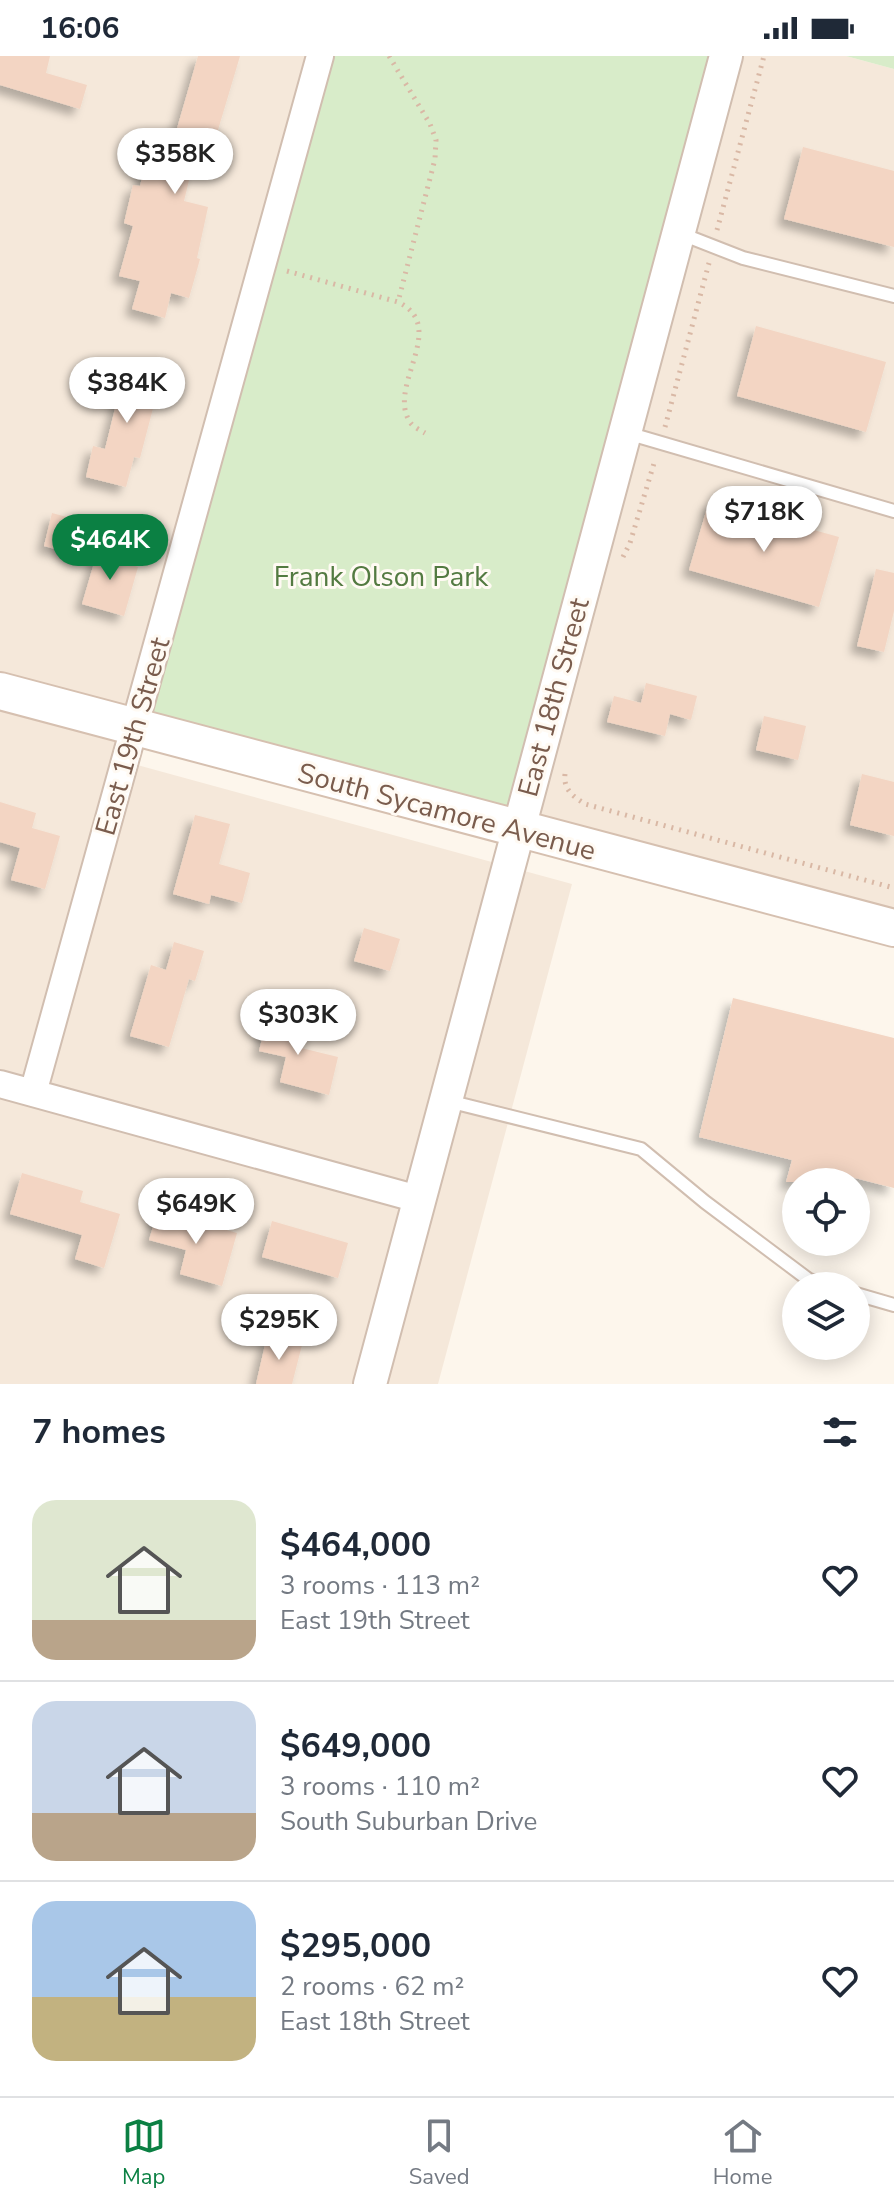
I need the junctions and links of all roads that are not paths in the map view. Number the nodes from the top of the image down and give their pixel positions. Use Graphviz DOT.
graph roads {
  1 [pos="320,56"];
  2 [pos="726,56"];
  3 [pos="678,232"];
  4 [pos="894,296"];
  5 [pos="624,432"];
  6 [pos="894,511"];
  7 [pos="0,691"];
  8 [pos="135,727"];
  9 [pos="517,830"];
  10 [pos="894,928"];
  11 [pos="0,1084"];
  12 [pos="33,1093"];
  13 [pos="444,1101"];
  14 [pos="418,1199"];
  15 [pos="798,1272"];
  16 [pos="870,1298"];
  17 [pos="894,1305"];
  18 [pos="370,1384"];
  1 -- 8 [label="street, East 19th Street"];
  2 -- 3 [label="street, East 18th Street"];
  3 -- 4 [label="lane"];
  3 -- 5 [label="street, East 18th Street"];
  5 -- 6 [label="lane"];
  5 -- 9 [label="street, East 18th Street"];
  7 -- 8 [label="main road, South Sycamore Avenue"];
  8 -- 9 [label="main road, South Sycamore Avenue"];
  8 -- 12 [label="street, East 19th Street"];
  9 -- 10 [label="main road, South Sycamore Avenue"];
  9 -- 13 [label="street, East 18th Street"];
  11 -- 12 [label="street"];
  12 -- 14 [label="street"];
  13 -- 14 [label="street, East 18th Street"];
  13 -- 15 [label="lane"];
  14 -- 18 [label="street, East 18th Street"];
  16 -- 17 [label="lane"];
}
